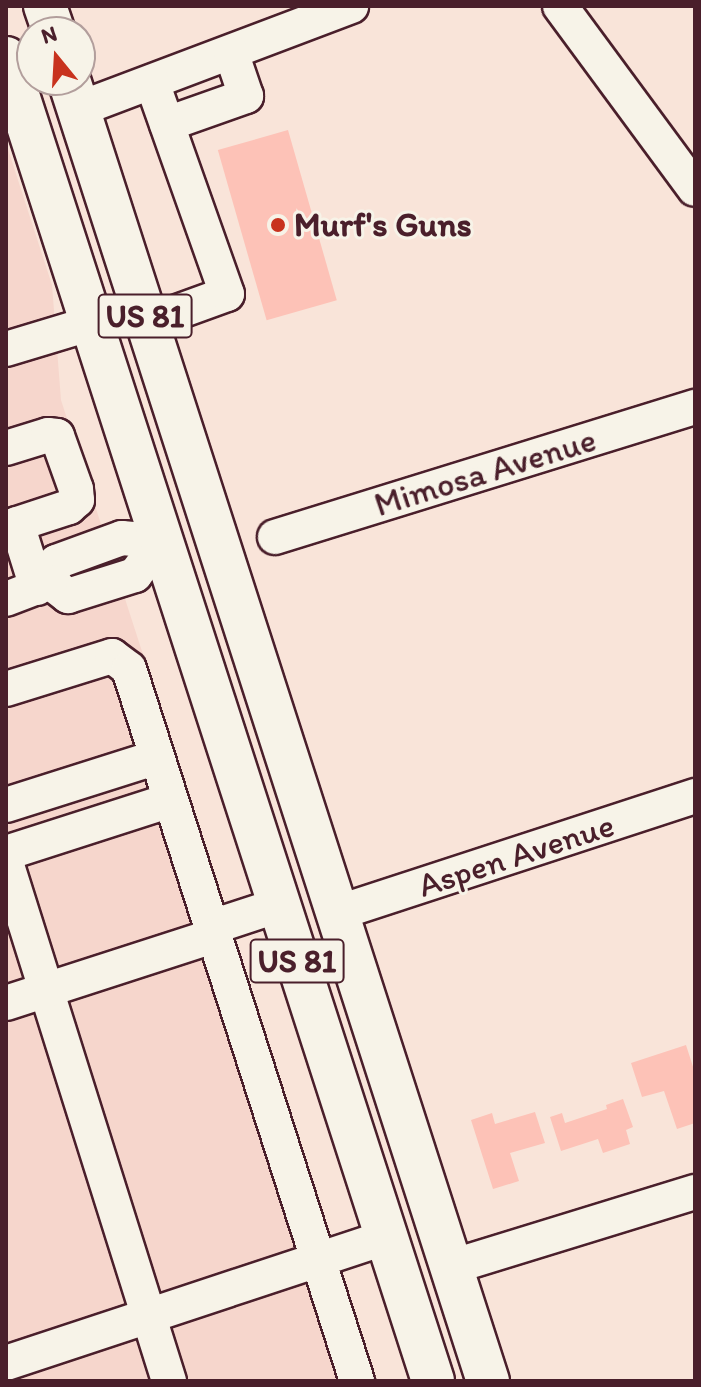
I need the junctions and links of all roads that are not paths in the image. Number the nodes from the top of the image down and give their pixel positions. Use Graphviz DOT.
graph roads {
  1 [pos="351,6"];
  2 [pos="560,6"];
  3 [pos="231,52"];
  4 [pos="6,58"];
  5 [pos="152,82"];
  6 [pos="96,91"];
  7 [pos="74,96"];
  8 [pos="167,124"];
  9 [pos="695,189"];
  10 [pos="92,323"];
  11 [pos="147,323"];
  12 [pos="6,349"];
  13 [pos="695,407"];
  14 [pos="6,448"];
  15 [pos="212,523"];
  16 [pos="12,526"];
  17 [pos="275,537"];
  18 [pos="160,541"];
  19 [pos="31,590"];
  20 [pos="6,689"];
  21 [pos="157,757"];
  22 [pos="695,796"];
  23 [pos="171,800"];
  24 [pos="6,805"];
  25 [pos="6,853"];
  26 [pos="6,862"];
  27 [pos="279,905"];
  28 [pos="337,913"];
  29 [pos="213,932"];
  30 [pos="45,991"];
  31 [pos="6,1003"];
  32 [pos="695,1192"];
  33 [pos="437,1221"];
  34 [pos="387,1237"];
  35 [pos="319,1261"];
  36 [pos="451,1267"];
  37 [pos="148,1317"];
  38 [pos="6,1363"];
  39 [pos="169,1381"];
  40 [pos="357,1381"];
  41 [pos="433,1381"];
  42 [pos="488,1381"];
  1 -- 3 [label="street"];
  2 -- 9 [label="street"];
  3 -- 5 [label="street"];
  3 -- 8 [label="street"];
  4 -- 10 [label="main road, US 81"];
  5 -- 6 [label="street"];
  5 -- 8 [label="street"];
  7 -- 11 [label="main road, US 81"];
  8 -- 11 [label="street"];
  10 -- 12 [label="street"];
  10 -- 18 [label="main road, US 81"];
  11 -- 15 [label="main road, US 81"];
  13 -- 17 [label="street, Mimosa Avenue"];
  14 -- 16 [label="street"];
  15 -- 18 [label="main road"];
  15 -- 28 [label="main road, US 81"];
  16 -- 19 [label="street"];
  18 -- 19 [label="street"];
  18 -- 27 [label="main road, US 81"];
  20 -- 21 [label="street"];
  21 -- 23 [label="street"];
  21 -- 24 [label="street"];
  22 -- 28 [label="street, Aspen Avenue"];
  23 -- 25 [label="street"];
  23 -- 29 [label="street"];
  26 -- 30 [label="street"];
  27 -- 29 [label="street"];
  27 -- 34 [label="main road, US 81"];
  28 -- 33 [label="main road, US 81"];
  29 -- 30 [label="street"];
  29 -- 35 [label="street"];
  30 -- 31 [label="street"];
  30 -- 37 [label="street"];
  32 -- 36 [label="street"];
  33 -- 34 [label="main road"];
  33 -- 36 [label="main road, US 81"];
  34 -- 35 [label="street"];
  34 -- 41 [label="main road, US 81"];
  35 -- 37 [label="street"];
  35 -- 40 [label="street"];
  36 -- 42 [label="main road, US 81"];
  37 -- 38 [label="street"];
  37 -- 39 [label="street"];
}
